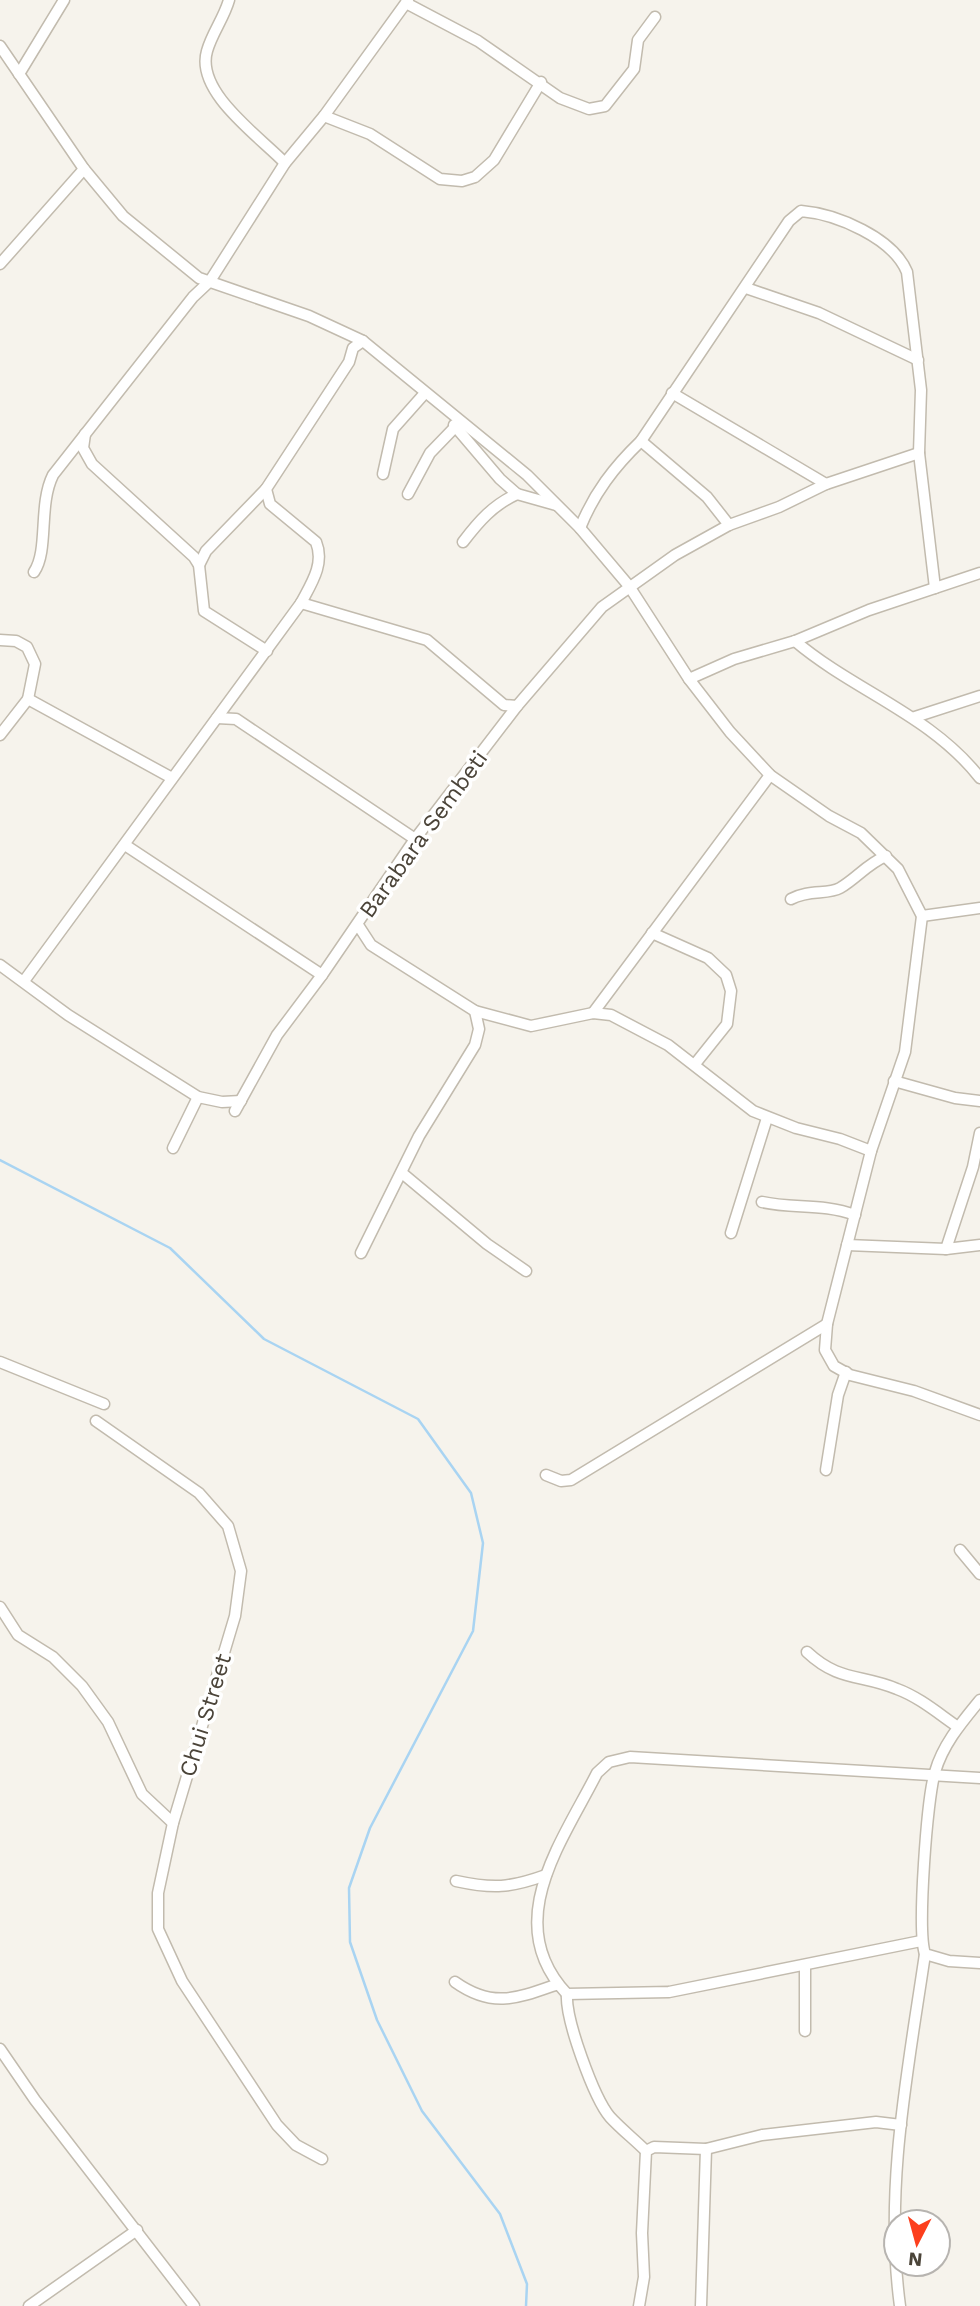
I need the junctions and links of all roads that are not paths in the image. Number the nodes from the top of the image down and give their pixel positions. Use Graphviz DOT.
graph roads {
  1 [pos="64,0"];
  2 [pos="229,0"];
  3 [pos="407,1"];
  4 [pos="655,17"];
  5 [pos="0,46"];
  6 [pos="19,74"];
  7 [pos="541,82"];
  8 [pos="324,116"];
  9 [pos="285,163"];
  10 [pos="84,169"];
  11 [pos="0,264"];
  12 [pos="210,281"];
  13 [pos="746,288"];
  14 [pos="363,341"];
  15 [pos="918,360"];
  16 [pos="425,393"];
  17 [pos="673,393"];
  18 [pos="458,424"];
  19 [pos="85,431"];
  20 [pos="641,441"];
  21 [pos="919,453"];
  22 [pos="383,474"];
  23 [pos="826,484"];
  24 [pos="266,489"];
  25 [pos="408,494"];
  26 [pos="517,494"];
  27 [pos="557,505"];
  28 [pos="729,525"];
  29 [pos="580,528"];
  30 [pos="463,542"];
  31 [pos="199,565"];
  32 [pos="34,572"];
  33 [pos="980,573"];
  34 [pos="629,586"];
  35 [pos="935,588"];
  36 [pos="301,603"];
  37 [pos="0,640"];
  38 [pos="795,641"];
  39 [pos="267,651"];
  40 [pos="689,679"];
  41 [pos="980,696"];
  42 [pos="28,699"];
  43 [pos="517,706"];
  44 [pos="915,717"];
  45 [pos="217,718"];
  46 [pos="0,735"];
  47 [pos="770,775"];
  48 [pos="172,778"];
  49 [pos="980,778"];
  50 [pos="415,839"];
  51 [pos="125,845"];
  52 [pos="886,856"];
  53 [pos="792,899"];
  54 [pos="980,908"];
  55 [pos="922,916"];
  56 [pos="358,925"];
  57 [pos="652,933"];
  58 [pos="0,965"];
  59 [pos="322,975"];
  60 [pos="24,981"];
  61 [pos="475,1011"];
  62 [pos="593,1013"];
  63 [pos="695,1064"];
  64 [pos="894,1081"];
  65 [pos="198,1097"];
  66 [pos="241,1101"];
  67 [pos="980,1101"];
  68 [pos="235,1111"];
  69 [pos="767,1118"];
  70 [pos="980,1133"];
  71 [pos="173,1148"];
  72 [pos="871,1151"];
  73 [pos="402,1173"];
  74 [pos="762,1202"];
  75 [pos="855,1214"];
  76 [pos="731,1233"];
  77 [pos="847,1245"];
  78 [pos="980,1245"];
  79 [pos="946,1249"];
  80 [pos="360,1253"];
  81 [pos="526,1271"];
  82 [pos="827,1324"];
  83 [pos="0,1362"];
  84 [pos="846,1373"];
  85 [pos="104,1404"];
  86 [pos="980,1415"];
  87 [pos="96,1421"];
  88 [pos="826,1470"];
  89 [pos="546,1475"];
  90 [pos="960,1550"];
  91 [pos="980,1574"];
  92 [pos="0,1607"];
  93 [pos="807,1652"];
  94 [pos="980,1700"];
  95 [pos="958,1727"];
  96 [pos="934,1774"];
  97 [pos="980,1778"];
  98 [pos="173,1823"];
  99 [pos="546,1875"];
  100 [pos="456,1881"];
  101 [pos="922,1941"];
  102 [pos="925,1954"];
  103 [pos="980,1963"];
  104 [pos="805,1965"];
  105 [pos="456,1982"];
  106 [pos="558,1984"];
  107 [pos="567,1994"];
  108 [pos="805,2031"];
  109 [pos="0,2049"];
  110 [pos="901,2125"];
  111 [pos="706,2149"];
  112 [pos="646,2151"];
  113 [pos="322,2159"];
  114 [pos="137,2230"];
  115 [pos="29,2306"];
  116 [pos="194,2306"];
  117 [pos="639,2306"];
  118 [pos="701,2306"];
  119 [pos="900,2306"];
  1 -- 6 [label="street"];
  2 -- 9 [label="street"];
  3 -- 7 [label="street"];
  3 -- 8 [label="street"];
  4 -- 7 [label="street"];
  5 -- 6 [label="street"];
  6 -- 10 [label="street"];
  7 -- 8 [label="street"];
  8 -- 9 [label="street"];
  9 -- 12 [label="street"];
  10 -- 11 [label="street"];
  10 -- 12 [label="street"];
  12 -- 14 [label="street"];
  12 -- 19 [label="street"];
  13 -- 15 [label="street"];
  13 -- 15 [label="street"];
  13 -- 17 [label="street"];
  14 -- 16 [label="street"];
  14 -- 24 [label="street"];
  15 -- 21 [label="street"];
  16 -- 18 [label="street"];
  16 -- 22 [label="street"];
  17 -- 20 [label="street"];
  17 -- 23 [label="street"];
  18 -- 25 [label="street"];
  18 -- 26 [label="street"];
  18 -- 27 [label="street"];
  19 -- 31 [label="street"];
  19 -- 32 [label="street"];
  20 -- 28 [label="street"];
  20 -- 29 [label="street"];
  21 -- 23 [label="street, Barabara Sembeti"];
  21 -- 35 [label="street"];
  23 -- 28 [label="street, Barabara Sembeti"];
  24 -- 31 [label="street"];
  24 -- 36 [label="street"];
  26 -- 27 [label="street"];
  26 -- 30 [label="street"];
  27 -- 29 [label="street"];
  28 -- 34 [label="street, Barabara Sembeti"];
  29 -- 34 [label="street"];
  31 -- 39 [label="street"];
  33 -- 35 [label="street"];
  34 -- 40 [label="street"];
  34 -- 43 [label="street, Barabara Sembeti"];
  35 -- 38 [label="street"];
  36 -- 39 [label="street"];
  36 -- 43 [label="street"];
  37 -- 42 [label="street"];
  38 -- 40 [label="street"];
  38 -- 44 [label="street"];
  39 -- 45 [label="street"];
  40 -- 47 [label="street"];
  41 -- 44 [label="street"];
  42 -- 46 [label="street"];
  42 -- 48 [label="street"];
  43 -- 50 [label="street, Barabara Sembeti"];
  44 -- 49 [label="street"];
  45 -- 48 [label="street"];
  45 -- 50 [label="street"];
  47 -- 52 [label="street"];
  47 -- 57 [label="street"];
  48 -- 51 [label="street"];
  50 -- 56 [label="street, Barabara Sembeti"];
  51 -- 59 [label="street"];
  51 -- 60 [label="street"];
  52 -- 53 [label="street"];
  52 -- 55 [label="street"];
  54 -- 55 [label="street"];
  55 -- 64 [label="street"];
  56 -- 59 [label="street, Barabara Sembeti"];
  56 -- 61 [label="street"];
  57 -- 62 [label="street"];
  57 -- 63 [label="street"];
  58 -- 60 [label="street"];
  59 -- 66 [label="street, Barabara Sembeti"];
  60 -- 65 [label="street"];
  61 -- 62 [label="street"];
  61 -- 73 [label="street"];
  62 -- 63 [label="street"];
  63 -- 69 [label="street"];
  64 -- 67 [label="street"];
  64 -- 72 [label="street"];
  65 -- 66 [label="street"];
  65 -- 71 [label="street"];
  66 -- 68 [label="street, Barabara Sembeti"];
  69 -- 72 [label="street"];
  69 -- 76 [label="street"];
  70 -- 79 [label="street"];
  72 -- 75 [label="street"];
  73 -- 80 [label="street"];
  73 -- 81 [label="street"];
  74 -- 75 [label="street"];
  75 -- 77 [label="street"];
  77 -- 79 [label="street"];
  77 -- 82 [label="street"];
  78 -- 79 [label="street"];
  82 -- 84 [label="street"];
  82 -- 89 [label="street"];
  83 -- 85 [label="street"];
  84 -- 86 [label="street"];
  84 -- 88 [label="street"];
  87 -- 98 [label="street, Chui Street"];
  90 -- 91 [label="street"];
  92 -- 98 [label="street"];
  93 -- 95 [label="street"];
  94 -- 95 [label="street"];
  95 -- 96 [label="street"];
  96 -- 97 [label="street"];
  96 -- 99 [label="street"];
  96 -- 101 [label="street"];
  98 -- 113 [label="street, Chui Street"];
  99 -- 100 [label="street"];
  99 -- 106 [label="street"];
  101 -- 102 [label="street"];
  101 -- 104 [label="street"];
  102 -- 103 [label="street"];
  102 -- 110 [label="street"];
  104 -- 107 [label="street"];
  104 -- 108 [label="street"];
  105 -- 106 [label="street"];
  106 -- 107 [label="street"];
  107 -- 112 [label="street"];
  109 -- 114 [label="street"];
  110 -- 111 [label="street"];
  110 -- 119 [label="street"];
  111 -- 112 [label="street"];
  111 -- 118 [label="street"];
  112 -- 117 [label="street"];
  114 -- 115 [label="street"];
  114 -- 116 [label="street"];
}
